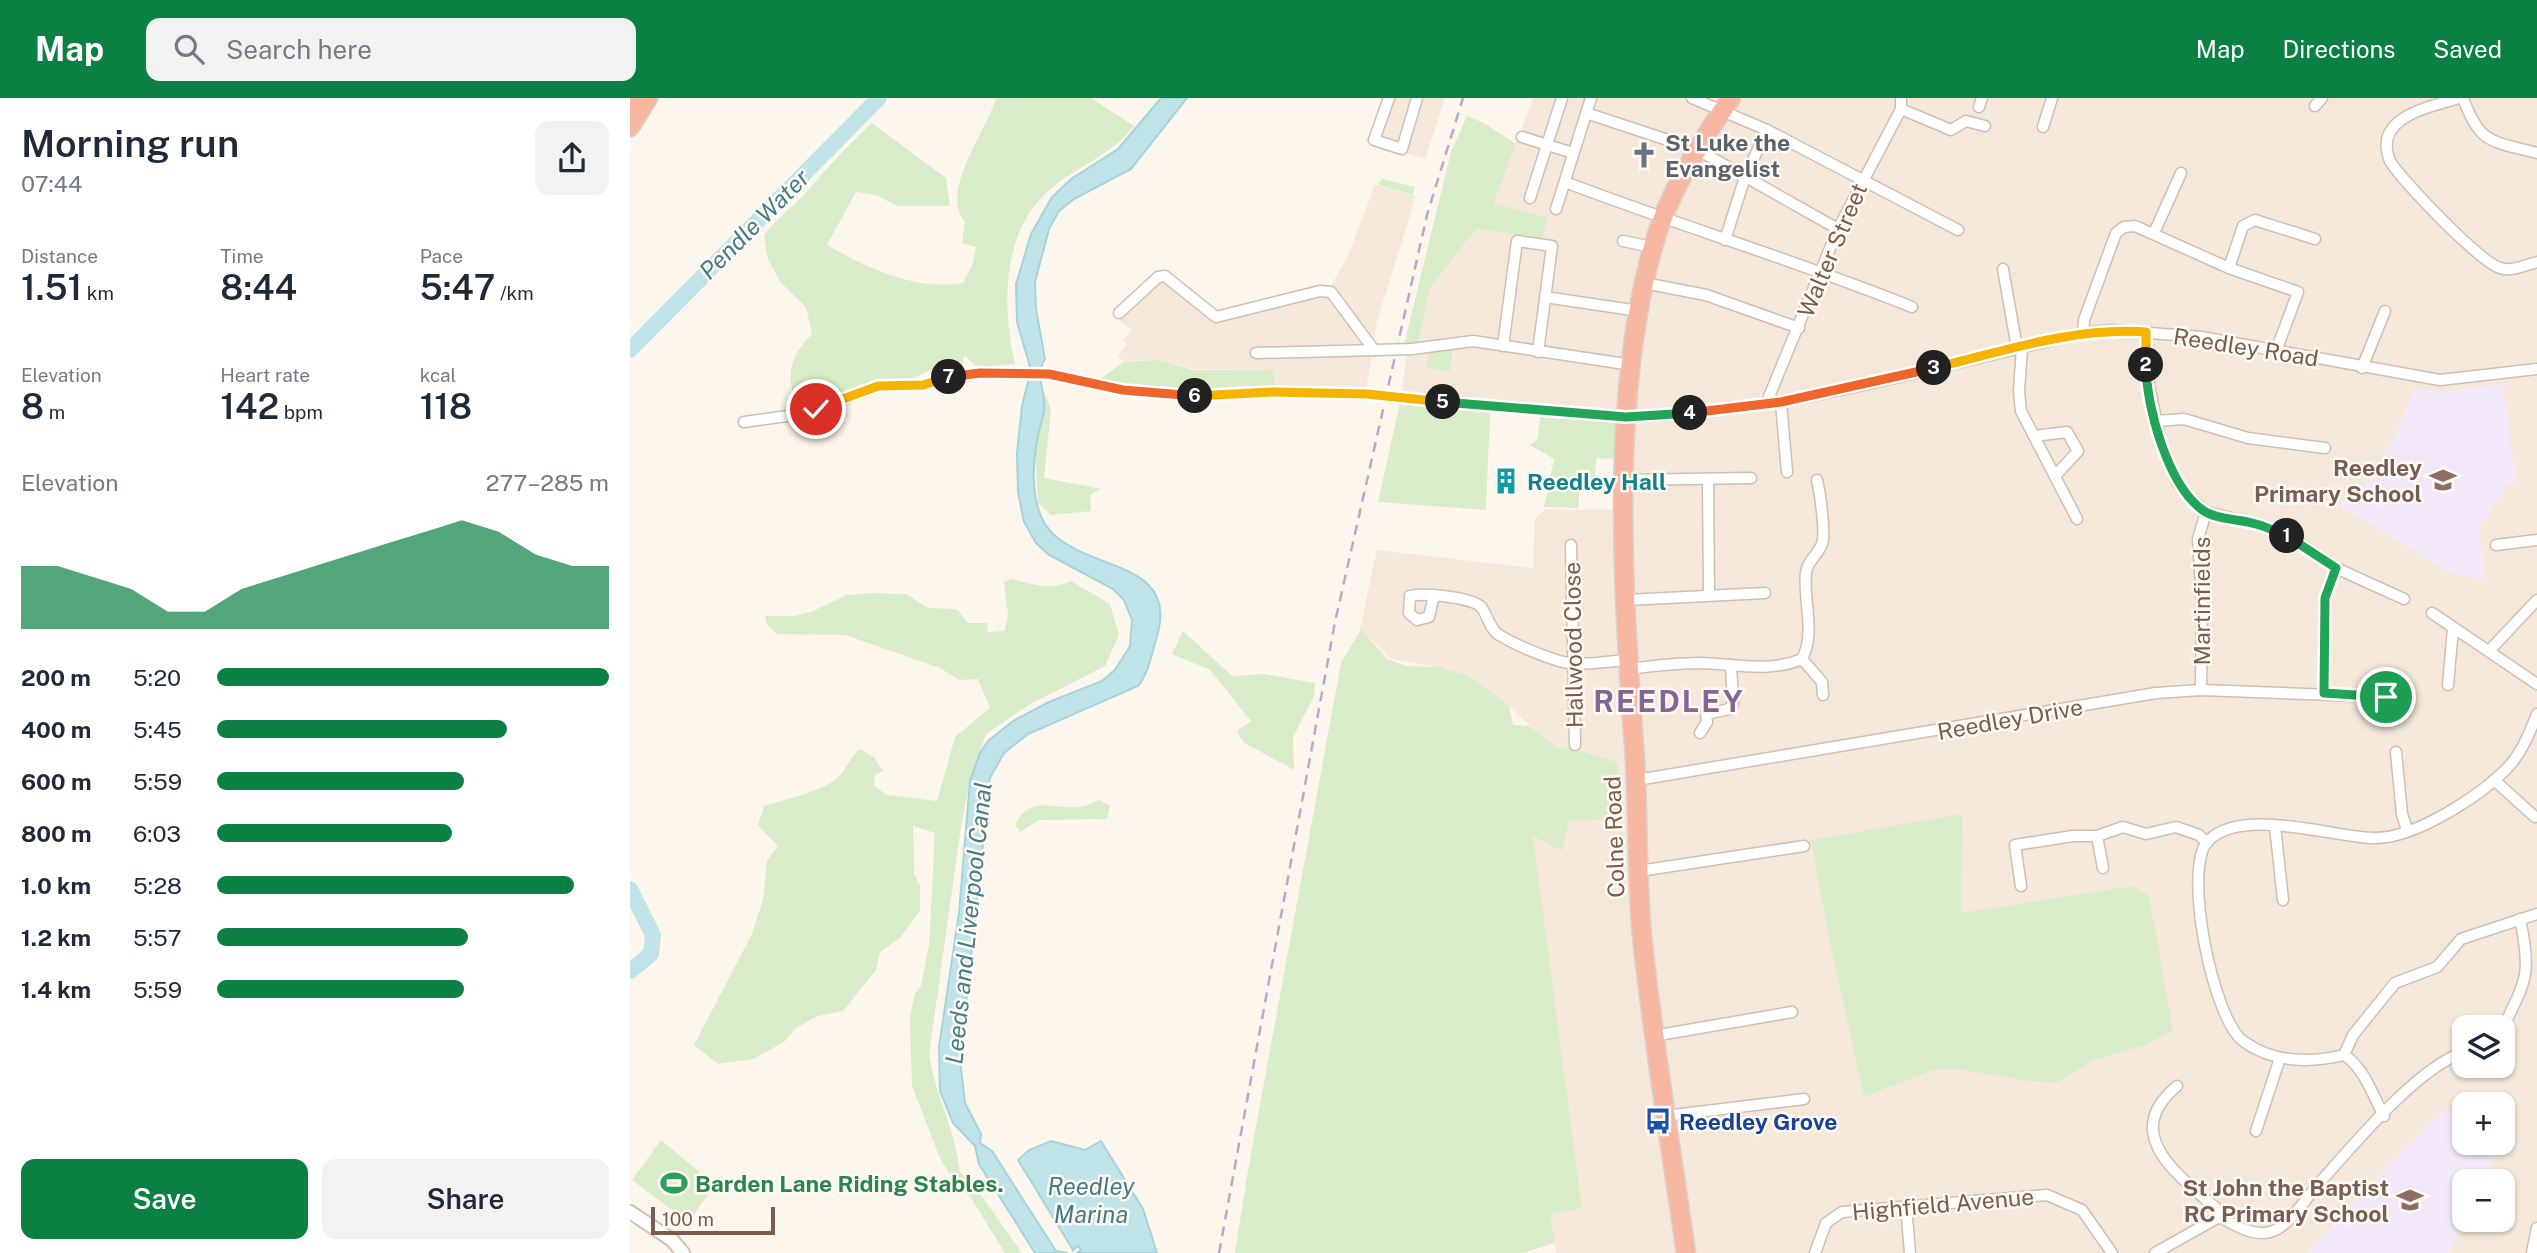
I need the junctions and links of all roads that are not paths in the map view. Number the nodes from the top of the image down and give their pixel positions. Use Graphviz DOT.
graph roads {
  1 [pos="648,98"];
  2 [pos="1389,98"];
  3 [pos="1417,98"];
  4 [pos="1562,98"];
  5 [pos="1591,98"];
  6 [pos="1692,98"];
  7 [pos="1901,98"];
  8 [pos="2052,98"];
  9 [pos="2461,98"];
  10 [pos="1727,103"];
  11 [pos="1901,109"];
  12 [pos="1586,113"];
  13 [pos="1984,126"];
  14 [pos="630,127"];
  15 [pos="2043,127"];
  16 [pos="1767,130"];
  17 [pos="1522,137"];
  18 [pos="1548,144"];
  19 [pos="1698,150"];
  20 [pos="1573,153"];
  21 [pos="2537,153"];
  22 [pos="2180,173"];
  23 [pos="1745,177"];
  24 [pos="1862,180"];
  25 [pos="1565,182"];
  26 [pos="1530,198"];
  27 [pos="1556,209"];
  28 [pos="1663,219"];
  29 [pos="1838,229"];
  30 [pos="1958,230"];
  31 [pos="2154,233"];
  32 [pos="2315,239"];
  33 [pos="1725,240"];
  34 [pos="1623,241"];
  35 [pos="1652,247"];
  36 [pos="2537,262"];
  37 [pos="2229,268"];
  38 [pos="2003,269"];
  39 [pos="1822,271"];
  40 [pos="1644,283"];
  41 [pos="1545,298"];
  42 [pos="1912,307"];
  43 [pos="1639,311"];
  44 [pos="2385,311"];
  45 [pos="1119,313"];
  46 [pos="1798,328"];
  47 [pos="2146,332"];
  48 [pos="2084,333"];
  49 [pos="1503,346"];
  50 [pos="2019,347"];
  51 [pos="1376,350"];
  52 [pos="2276,351"];
  53 [pos="1538,352"];
  54 [pos="1256,353"];
  55 [pos="1632,365"];
  56 [pos="2362,368"];
  57 [pos="2537,369"];
  58 [pos="1781,402"];
  59 [pos="1766,404"];
  60 [pos="1626,417"];
  61 [pos="2156,421"];
  62 [pos="744,422"];
  63 [pos="2034,436"];
  64 [pos="2325,448"];
  65 [pos="1787,472"];
  66 [pos="2055,476"];
  67 [pos="1751,478"];
  68 [pos="1709,479"];
  69 [pos="1624,480"];
  70 [pos="1816,480"];
  71 [pos="2206,512"];
  72 [pos="2077,519"];
  73 [pos="2537,540"];
  74 [pos="1571,545"];
  75 [pos="2497,545"];
  76 [pos="2336,568"];
  77 [pos="1765,593"];
  78 [pos="1434,595"];
  79 [pos="1709,595"];
  80 [pos="2404,599"];
  81 [pos="1627,600"];
  82 [pos="2537,600"];
  83 [pos="2432,613"];
  84 [pos="2453,628"];
  85 [pos="2489,652"];
  86 [pos="1802,659"];
  87 [pos="1573,663"];
  88 [pos="1629,665"];
  89 [pos="1731,665"];
  90 [pos="2537,684"];
  91 [pos="2448,685"];
  92 [pos="2201,690"];
  93 [pos="2324,693"];
  94 [pos="1823,695"];
  95 [pos="2386,697"];
  96 [pos="2537,714"];
  97 [pos="1700,733"];
  98 [pos="1575,745"];
  99 [pos="2396,752"];
  100 [pos="1637,780"];
  101 [pos="2494,780"];
  102 [pos="2535,817"];
  103 [pos="2275,826"];
  104 [pos="2407,830"];
  105 [pos="2097,836"];
  106 [pos="2207,843"];
  107 [pos="1804,846"];
  108 [pos="2103,868"];
  109 [pos="1639,871"];
  110 [pos="2021,886"];
  111 [pos="2283,900"];
  112 [pos="2537,914"];
  113 [pos="2520,919"];
  114 [pos="1792,1012"];
  115 [pos="2509,1015"];
  116 [pos="1653,1036"];
  117 [pos="2344,1055"];
  118 [pos="2280,1058"];
  119 [pos="2452,1058"];
  120 [pos="2177,1086"];
  121 [pos="1804,1099"];
  122 [pos="1665,1116"];
  123 [pos="2384,1116"];
  124 [pos="2256,1131"];
  125 [pos="1906,1205"];
  126 [pos="630,1212"];
  127 [pos="2220,1217"];
  128 [pos="2537,1228"];
  129 [pos="683,1253"];
  130 [pos="1686,1253"];
  131 [pos="1815,1253"];
  132 [pos="1910,1253"];
  133 [pos="2112,1253"];
  134 [pos="2155,1253"];
  135 [pos="2532,1253"];
  1 -- 14 [label="highway"];
  2 -- 3 [label="street"];
  4 -- 18 [label="street"];
  5 -- 12 [label="street"];
  6 -- 10 [label="street"];
  7 -- 11 [label="street, Walter Street"];
  8 -- 15 [label="street"];
  9 -- 21 [label="street"];
  9 -- 36 [label="street"];
  10 -- 16 [label="street"];
  10 -- 19 [label="highway, Colne Road"];
  11 -- 13 [label="street"];
  11 -- 24 [label="street, Walter Street"];
  12 -- 19 [label="street"];
  12 -- 20 [label="street"];
  16 -- 23 [label="street"];
  16 -- 24 [label="street"];
  17 -- 18 [label="street"];
  18 -- 20 [label="street"];
  18 -- 26 [label="street"];
  19 -- 23 [label="street"];
  19 -- 28 [label="highway, Colne Road"];
  20 -- 25 [label="street"];
  22 -- 31 [label="street"];
  23 -- 29 [label="street"];
  23 -- 33 [label="street"];
  24 -- 29 [label="street, Walter Street"];
  24 -- 30 [label="street"];
  25 -- 27 [label="street"];
  25 -- 28 [label="street"];
  28 -- 33 [label="street"];
  28 -- 35 [label="highway, Colne Road"];
  29 -- 39 [label="street, Walter Street"];
  31 -- 37 [label="street"];
  31 -- 48 [label="street"];
  32 -- 37 [label="street"];
  33 -- 39 [label="street"];
  34 -- 35 [label="street"];
  35 -- 40 [label="highway, Colne Road"];
  37 -- 52 [label="street"];
  38 -- 50 [label="street"];
  39 -- 42 [label="street"];
  39 -- 46 [label="street, Walter Street"];
  40 -- 43 [label="highway, Colne Road"];
  40 -- 46 [label="street"];
  41 -- 43 [label="street"];
  41 -- 49 [label="street"];
  41 -- 53 [label="street"];
  43 -- 55 [label="highway, Colne Road"];
  44 -- 56 [label="street"];
  45 -- 51 [label="street"];
  46 -- 59 [label="street, Walter Street"];
  47 -- 48 [label="street, Reedley Road"];
  47 -- 52 [label="street, Reedley Road"];
  47 -- 61 [label="street"];
  48 -- 50 [label="street, Reedley Road"];
  49 -- 51 [label="street, bridge"];
  49 -- 53 [label="street"];
  50 -- 58 [label="street, Reedley Road"];
  50 -- 63 [label="street"];
  51 -- 54 [label="street"];
  52 -- 56 [label="street, Reedley Road"];
  53 -- 55 [label="street"];
  55 -- 60 [label="highway, Colne Road"];
  56 -- 57 [label="street, Reedley Road"];
  58 -- 59 [label="street, Reedley Road"];
  58 -- 65 [label="street"];
  59 -- 60 [label="street, Reedley Road"];
  60 -- 62 [label="street, Reedley Road, bridge"];
  60 -- 69 [label="highway, Colne Road"];
  61 -- 64 [label="street"];
  61 -- 71 [label="street"];
  63 -- 66 [label="street"];
  63 -- 66 [label="street"];
  66 -- 72 [label="street"];
  67 -- 68 [label="street"];
  68 -- 69 [label="street"];
  68 -- 79 [label="street"];
  69 -- 81 [label="highway, Colne Road"];
  70 -- 86 [label="street"];
  71 -- 76 [label="street"];
  71 -- 92 [label="street, Martinfields"];
  73 -- 75 [label="street"];
  74 -- 87 [label="street, Hallwood Close"];
  76 -- 80 [label="street"];
  76 -- 93 [label="street"];
  77 -- 79 [label="street"];
  78 -- 87 [label="street"];
  79 -- 81 [label="street"];
  81 -- 88 [label="highway, Colne Road"];
  82 -- 85 [label="street"];
  83 -- 84 [label="street"];
  84 -- 85 [label="street"];
  84 -- 91 [label="street"];
  85 -- 90 [label="street"];
  86 -- 89 [label="street"];
  86 -- 94 [label="street"];
  87 -- 88 [label="street"];
  87 -- 98 [label="street, Hallwood Close"];
  88 -- 89 [label="street"];
  88 -- 100 [label="highway, Colne Road"];
  89 -- 97 [label="street"];
  92 -- 93 [label="street, Reedley Drive"];
  92 -- 100 [label="street, Reedley Drive"];
  93 -- 95 [label="street, Reedley Drive"];
  96 -- 101 [label="street"];
  99 -- 104 [label="street"];
  100 -- 109 [label="highway, Colne Road"];
  101 -- 102 [label="street"];
  101 -- 104 [label="street"];
  103 -- 104 [label="street"];
  103 -- 106 [label="street"];
  103 -- 111 [label="street"];
  105 -- 106 [label="street"];
  105 -- 108 [label="street"];
  105 -- 110 [label="street"];
  106 -- 118 [label="street"];
  107 -- 109 [label="street"];
  109 -- 116 [label="highway, Colne Road"];
  112 -- 113 [label="street"];
  113 -- 115 [label="street"];
  113 -- 117 [label="street"];
  114 -- 116 [label="street"];
  116 -- 122 [label="highway, Colne Road"];
  117 -- 118 [label="street"];
  117 -- 123 [label="street"];
  118 -- 124 [label="street"];
  119 -- 123 [label="street"];
  120 -- 127 [label="street"];
  121 -- 122 [label="street"];
  122 -- 130 [label="highway, Colne Road"];
  123 -- 127 [label="street"];
  125 -- 131 [label="street, Highfield Avenue"];
  125 -- 132 [label="street"];
  125 -- 133 [label="street, Highfield Avenue"];
  126 -- 129 [label="street"];
  127 -- 134 [label="street"];
  128 -- 135 [label="street"];
}
